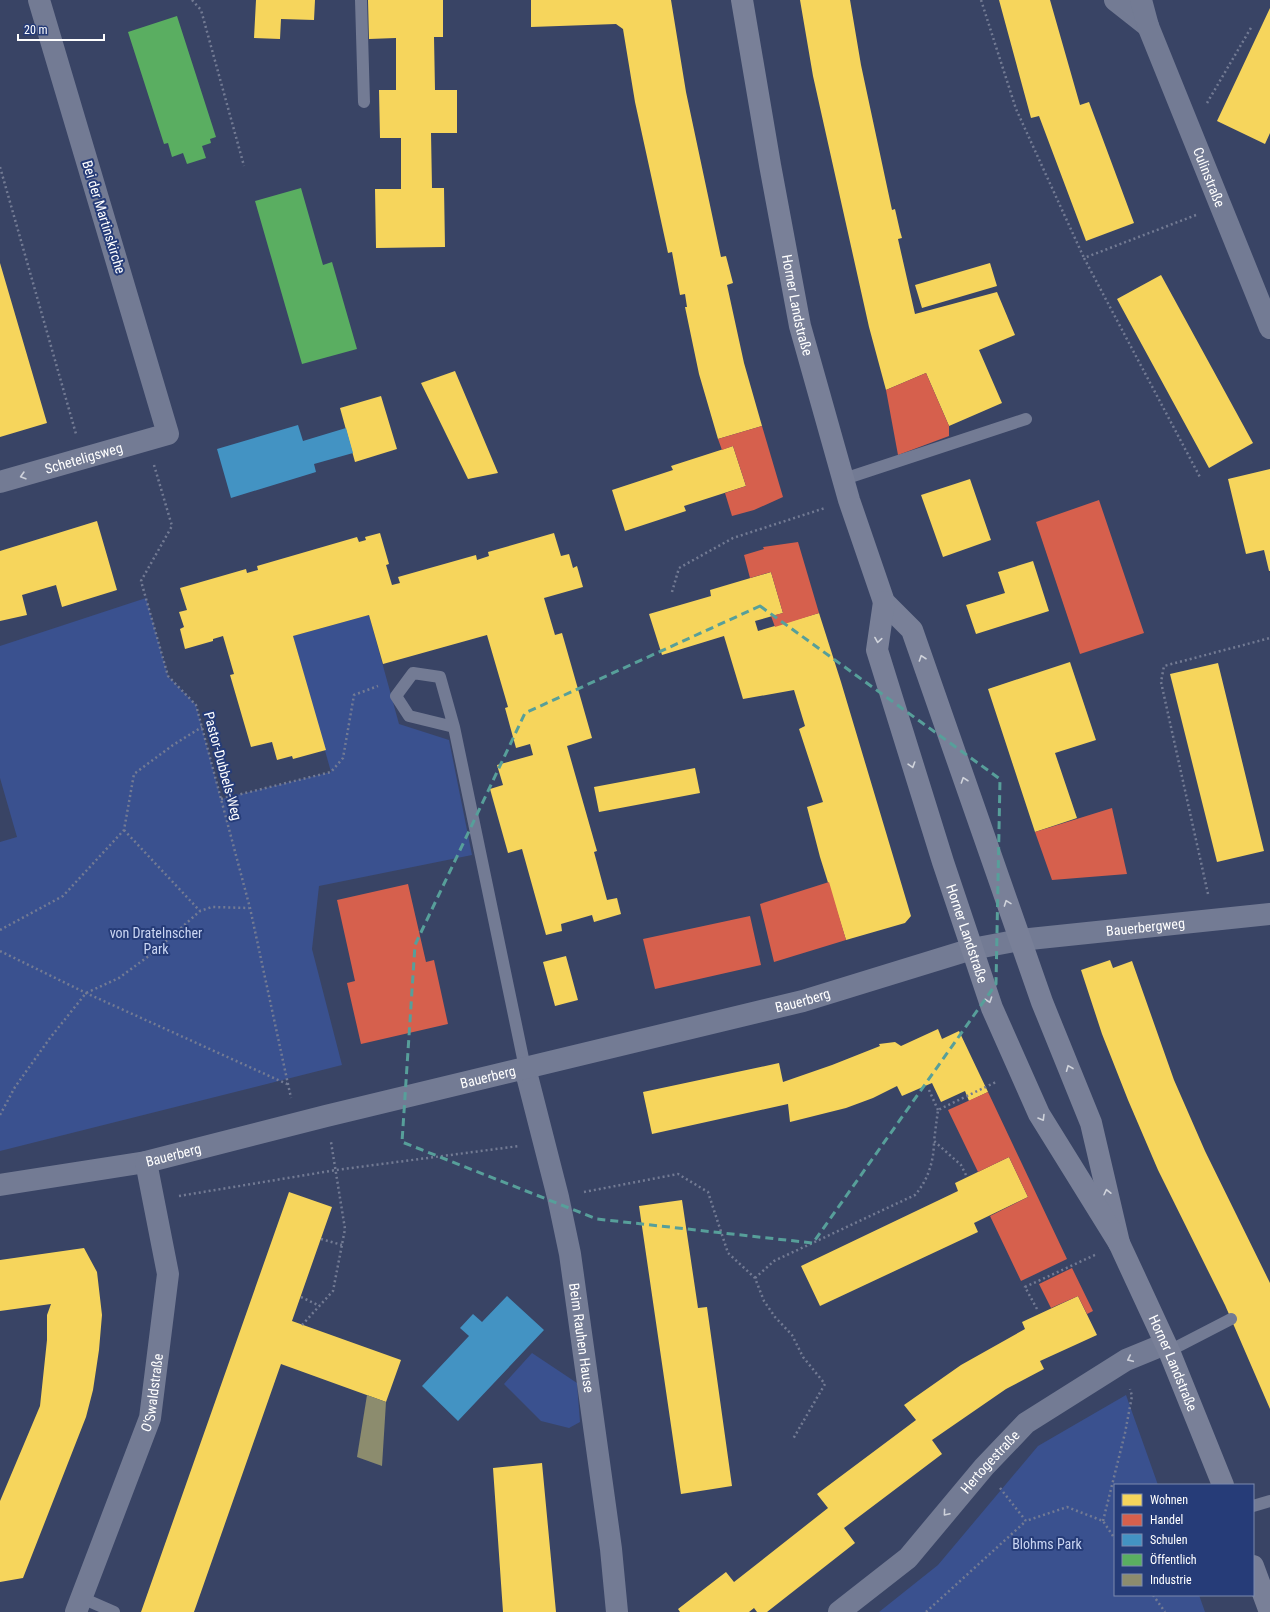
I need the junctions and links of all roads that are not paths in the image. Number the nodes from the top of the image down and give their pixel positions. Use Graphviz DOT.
graph roads {
  1 [pos="40,0"];
  2 [pos="362,0"];
  3 [pos="742,0"];
  4 [pos="1115,0"];
  5 [pos="1141,0"];
  6 [pos="1148,26"];
  7 [pos="364,102"];
  8 [pos="1270,328"];
  9 [pos="1026,419"];
  10 [pos="168,434"];
  11 [pos="844,479"];
  12 [pos="0,482"];
  13 [pos="884,602"];
  14 [pos="454,727"];
  15 [pos="1270,914"];
  16 [pos="1020,940"];
  17 [pos="972,950"];
  18 [pos="525,1068"];
  19 [pos="146,1162"];
  20 [pos="0,1185"];
  21 [pos="1119,1243"];
  22 [pos="1231,1319"];
  23 [pos="1167,1347"];
  24 [pos="1223,1484"];
  25 [pos="1270,1501"];
  26 [pos="1254,1506"];
  27 [pos="1254,1569"];
  28 [pos="79,1605"];
  29 [pos="114,1612"];
  30 [pos="617,1612"];
  31 [pos="839,1612"];
  32 [pos="1270,1612"];
  1 -- 10 [label="street, Bei der Martinskirche"];
  2 -- 7 [label="lane"];
  3 -- 11 [label="main road, Horner Landstraße"];
  4 -- 6 [label="street"];
  5 -- 6 [label="street, Culinstraße"];
  6 -- 8 [label="street, Culinstraße"];
  9 -- 11 [label="lane"];
  10 -- 12 [label="street, Scheteligsweg, one-way"];
  11 -- 13 [label="main road, Horner Landstraße"];
  16 -- 13 [label="main road, Horner Landstraße, one-way"];
  13 -- 17 [label="main road, Horner Landstraße, one-way"];
  14 -- 14 [label="lane"];
  14 -- 18 [label="lane"];
  15 -- 16 [label="street, Bauerbergweg"];
  16 -- 17 [label="street, Bauerbergweg"];
  21 -- 16 [label="main road, Horner Landstraße, one-way"];
  17 -- 18 [label="street, Bauerberg"];
  17 -- 21 [label="main road, Horner Landstraße, one-way"];
  18 -- 19 [label="street, Bauerberg"];
  18 -- 30 [label="street, Beim Rauhen Hause"];
  19 -- 20 [label="street, Bauerberg"];
  19 -- 28 [label="street, O'Swaldstraße"];
  21 -- 23 [label="main road, Horner Landstraße"];
  22 -- 23 [label="lane"];
  23 -- 24 [label="main road, Horner Landstraße"];
  23 -- 31 [label="street, Hertogestraße, one-way"];
  25 -- 26 [label="lane"];
  27 -- 32 [label="main road"];
  28 -- 29 [label="lane"];
}
